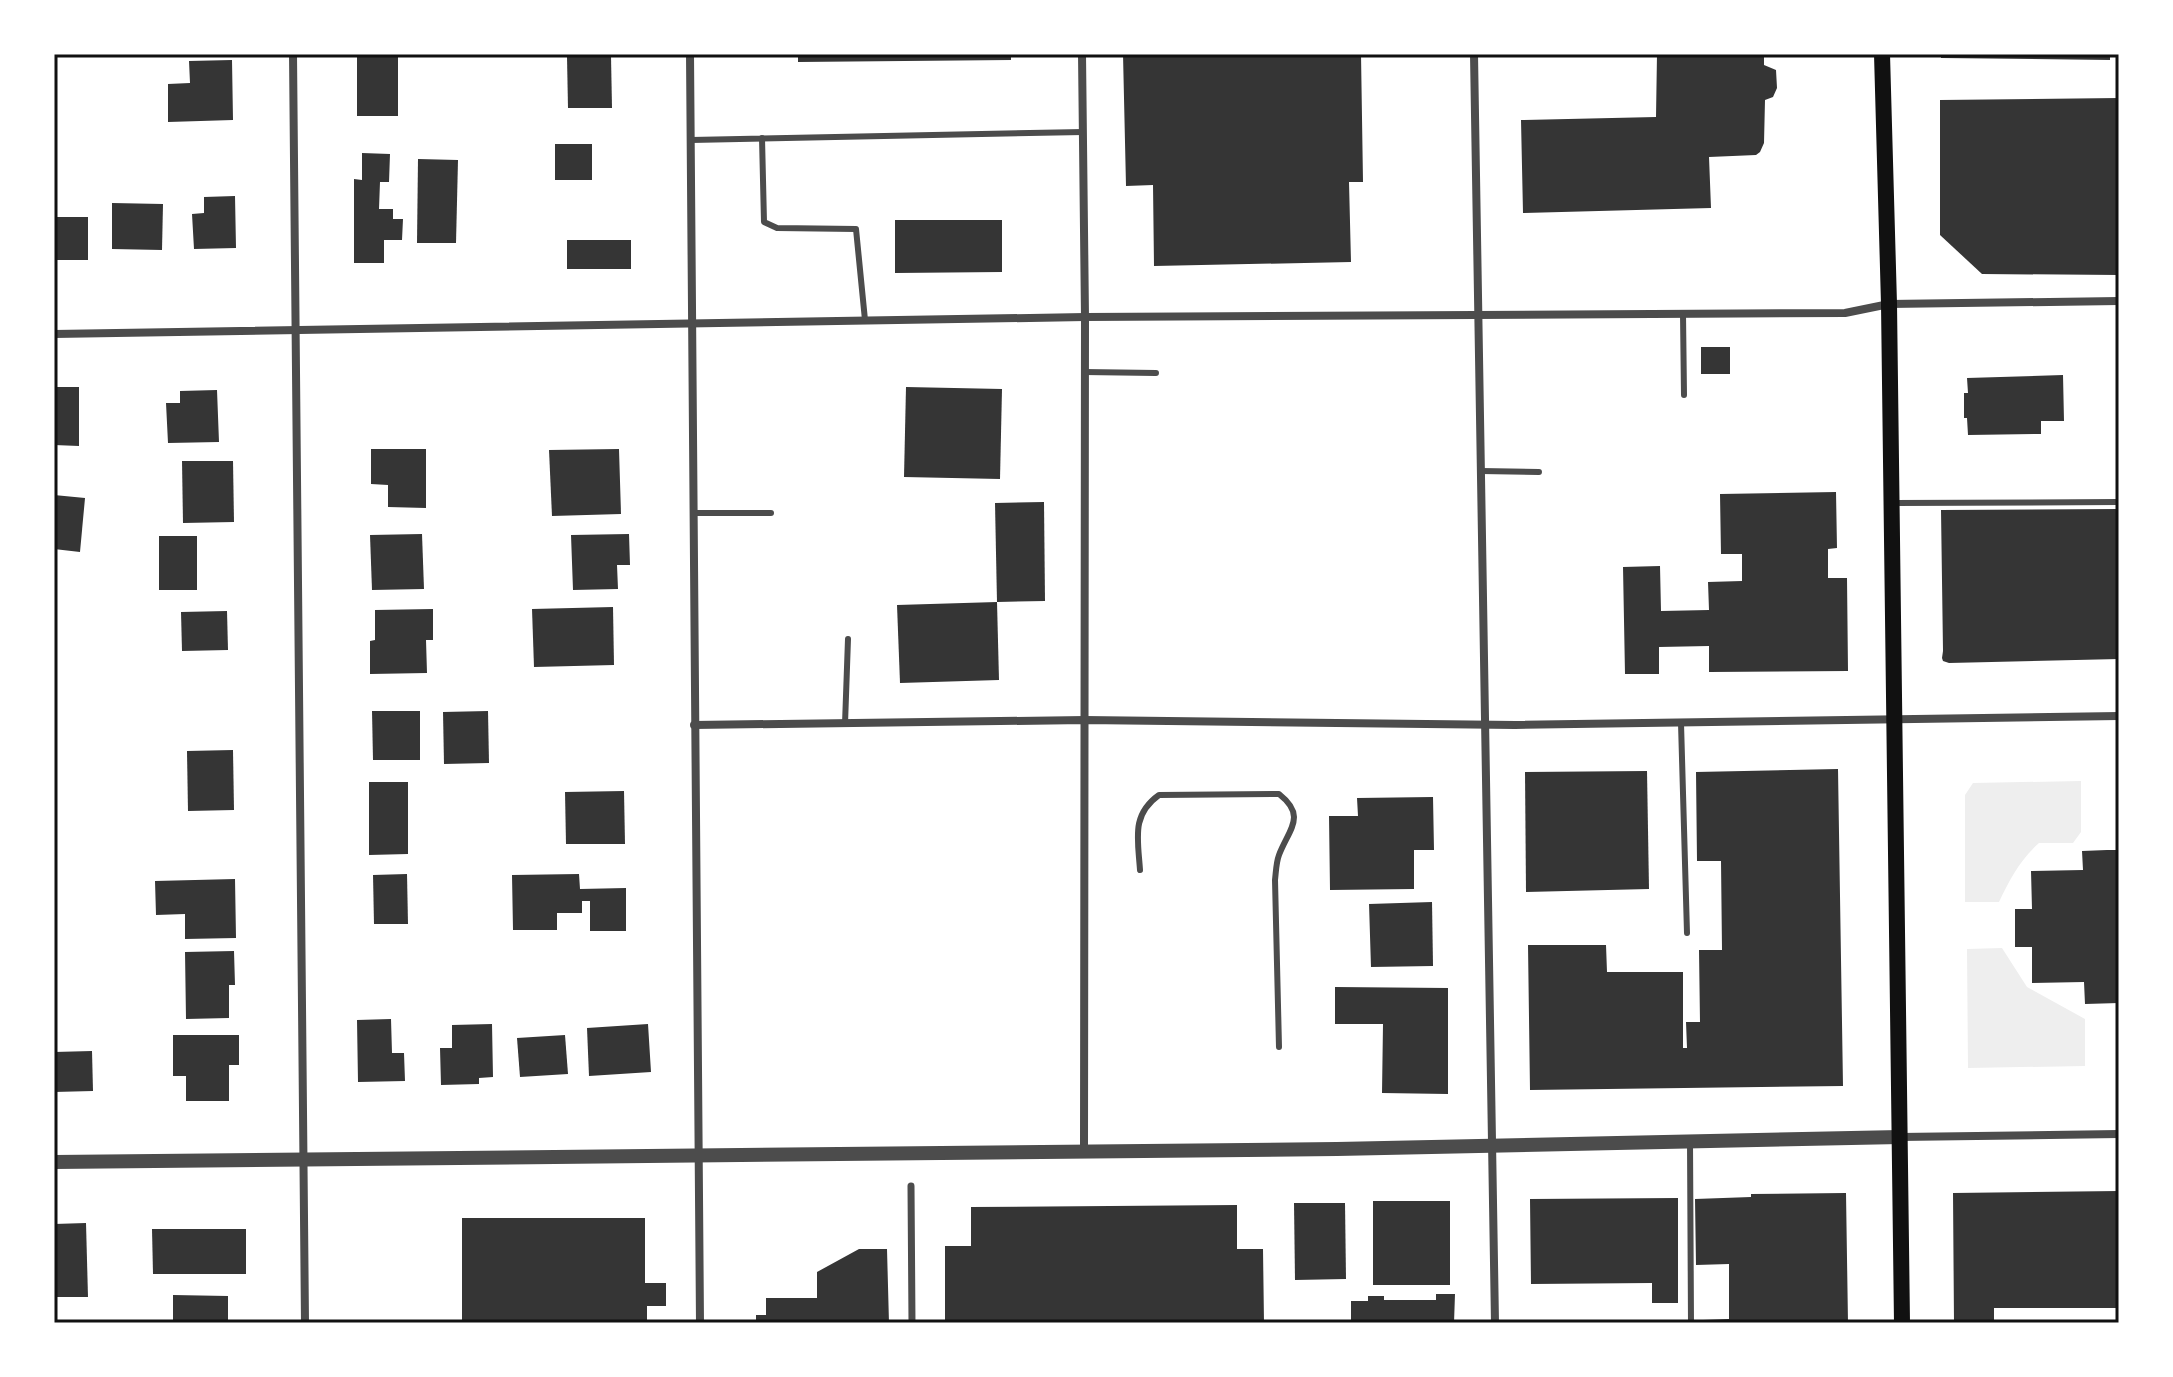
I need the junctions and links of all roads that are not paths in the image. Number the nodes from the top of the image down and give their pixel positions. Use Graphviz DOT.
graph roads {
  1 [pos="293,54"];
  2 [pos="690,54"];
  3 [pos="1082,54"];
  4 [pos="1474,54"];
  5 [pos="1882,54"];
  6 [pos="1083,132"];
  7 [pos="762,138"];
  8 [pos="691,140"];
  9 [pos="2119,301"];
  10 [pos="1889,304"];
  11 [pos="1683,314"];
  12 [pos="1477,315"];
  13 [pos="1085,317"];
  14 [pos="865,320"];
  15 [pos="692,322"];
  16 [pos="294,331"];
  17 [pos="54,334"];
  18 [pos="1084,372"];
  19 [pos="1156,373"];
  20 [pos="1684,395"];
  21 [pos="1481,471"];
  22 [pos="1539,472"];
  23 [pos="2119,502"];
  24 [pos="1891,503"];
  25 [pos="693,513"];
  26 [pos="771,513"];
  27 [pos="848,639"];
  28 [pos="2119,716"];
  29 [pos="1085,720"];
  30 [pos="1894,720"];
  31 [pos="1681,723"];
  32 [pos="845,724"];
  33 [pos="694,725"];
  34 [pos="1486,725"];
  35 [pos="1140,870"];
  36 [pos="1687,933"];
  37 [pos="1279,1047"];
  38 [pos="2119,1134"];
  39 [pos="1900,1137"];
  40 [pos="1690,1142"];
  41 [pos="1493,1146"];
  42 [pos="1084,1152"];
  43 [pos="700,1155"];
  44 [pos="303,1159"];
  45 [pos="54,1162"];
  46 [pos="911,1186"];
  47 [pos="305,1323"];
  48 [pos="700,1323"];
  49 [pos="912,1323"];
  50 [pos="1495,1323"];
  51 [pos="1691,1323"];
  52 [pos="1902,1323"];
  1 -- 16 [label="street"];
  2 -- 8 [label="street"];
  3 -- 6 [label="street"];
  4 -- 12 [label="street"];
  5 -- 10 [label="main road"];
  6 -- 7 [label="lane"];
  6 -- 13 [label="street"];
  7 -- 8 [label="lane"];
  7 -- 14 [label="lane"];
  8 -- 15 [label="street"];
  9 -- 10 [label="street"];
  10 -- 11 [label="street"];
  10 -- 24 [label="main road"];
  11 -- 12 [label="street"];
  11 -- 20 [label="lane"];
  12 -- 13 [label="street"];
  12 -- 21 [label="street"];
  13 -- 14 [label="street"];
  13 -- 18 [label="street"];
  14 -- 15 [label="street"];
  15 -- 16 [label="street"];
  15 -- 25 [label="street"];
  16 -- 17 [label="street"];
  16 -- 44 [label="street"];
  18 -- 19 [label="lane"];
  18 -- 29 [label="street"];
  21 -- 22 [label="lane"];
  21 -- 34 [label="street"];
  23 -- 24 [label="lane"];
  24 -- 30 [label="main road"];
  25 -- 26 [label="lane"];
  25 -- 33 [label="street"];
  27 -- 32 [label="lane"];
  28 -- 30 [label="street"];
  29 -- 32 [label="street"];
  29 -- 34 [label="street"];
  29 -- 42 [label="street"];
  30 -- 31 [label="street"];
  30 -- 39 [label="main road"];
  31 -- 34 [label="street"];
  31 -- 36 [label="lane"];
  32 -- 33 [label="street"];
  33 -- 43 [label="street"];
  34 -- 41 [label="street"];
  35 -- 37 [label="lane"];
  38 -- 39 [label="street"];
  39 -- 40 [label="street"];
  39 -- 52 [label="main road"];
  40 -- 41 [label="street"];
  40 -- 51 [label="lane"];
  41 -- 42 [label="street"];
  41 -- 50 [label="street"];
  42 -- 43 [label="street"];
  43 -- 44 [label="street"];
  43 -- 48 [label="street"];
  44 -- 45 [label="street"];
  44 -- 47 [label="street"];
  46 -- 49 [label="street"];
}
